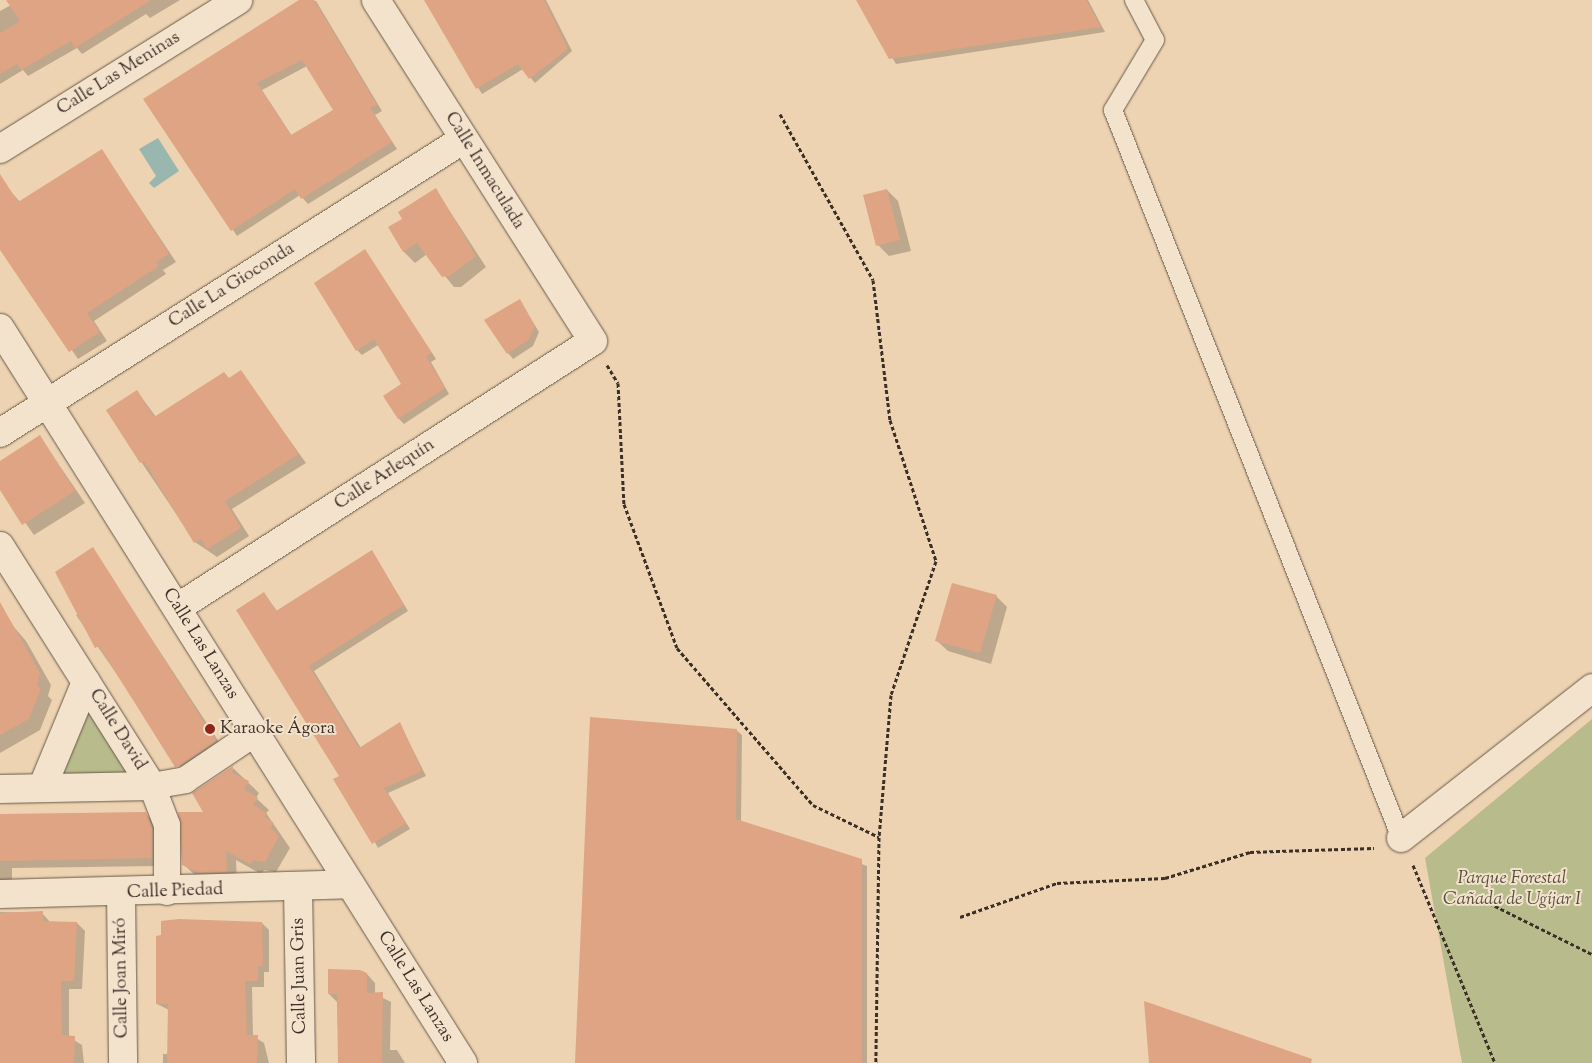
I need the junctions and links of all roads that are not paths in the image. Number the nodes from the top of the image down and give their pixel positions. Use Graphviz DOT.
graph roads {
  1 [pos="238,0"];
  2 [pos="376,0"];
  3 [pos="1134,0"];
  4 [pos="464,139"];
  5 [pos="0,149"];
  6 [pos="0,328"];
  7 [pos="593,341"];
  8 [pos="47,402"];
  9 [pos="0,432"];
  10 [pos="0,546"];
  11 [pos="177,608"];
  12 [pos="86,682"];
  13 [pos="1592,688"];
  14 [pos="255,733"];
  15 [pos="152,786"];
  16 [pos="42,788"];
  17 [pos="0,789"];
  18 [pos="1401,838"];
  19 [pos="350,884"];
  20 [pos="298,889"];
  21 [pos="166,892"];
  22 [pos="121,893"];
  23 [pos="0,894"];
  24 [pos="123,1063"];
  25 [pos="302,1063"];
  26 [pos="462,1063"];
  1 -- 5 [label="street, Calle Las Meninas"];
  2 -- 4 [label="street, Calle Inmaculada"];
  3 -- 18 [label="lane"];
  4 -- 7 [label="street, Calle Inmaculada"];
  4 -- 8 [label="street, Calle La Gioconda"];
  6 -- 8 [label="street, Calle Las Lanzas"];
  7 -- 11 [label="street, Calle Arlequín"];
  8 -- 9 [label="street, Calle La Gioconda"];
  8 -- 11 [label="street, Calle Las Lanzas"];
  10 -- 12 [label="street, Calle David"];
  11 -- 14 [label="street, Calle Las Lanzas"];
  12 -- 15 [label="street, Calle David"];
  12 -- 16 [label="street"];
  13 -- 18 [label="street"];
  14 -- 15 [label="street"];
  14 -- 19 [label="street, Calle Las Lanzas"];
  15 -- 16 [label="street, Calle David"];
  15 -- 21 [label="street"];
  16 -- 17 [label="street, Calle David"];
  19 -- 20 [label="street, Calle Piedad"];
  19 -- 26 [label="street, Calle Las Lanzas"];
  20 -- 21 [label="street, Calle Piedad"];
  20 -- 25 [label="street, Calle Juan Gris"];
  21 -- 22 [label="street, Calle Piedad"];
  22 -- 23 [label="street, Calle Piedad"];
  22 -- 24 [label="street, Calle Joan Miró"];
}
